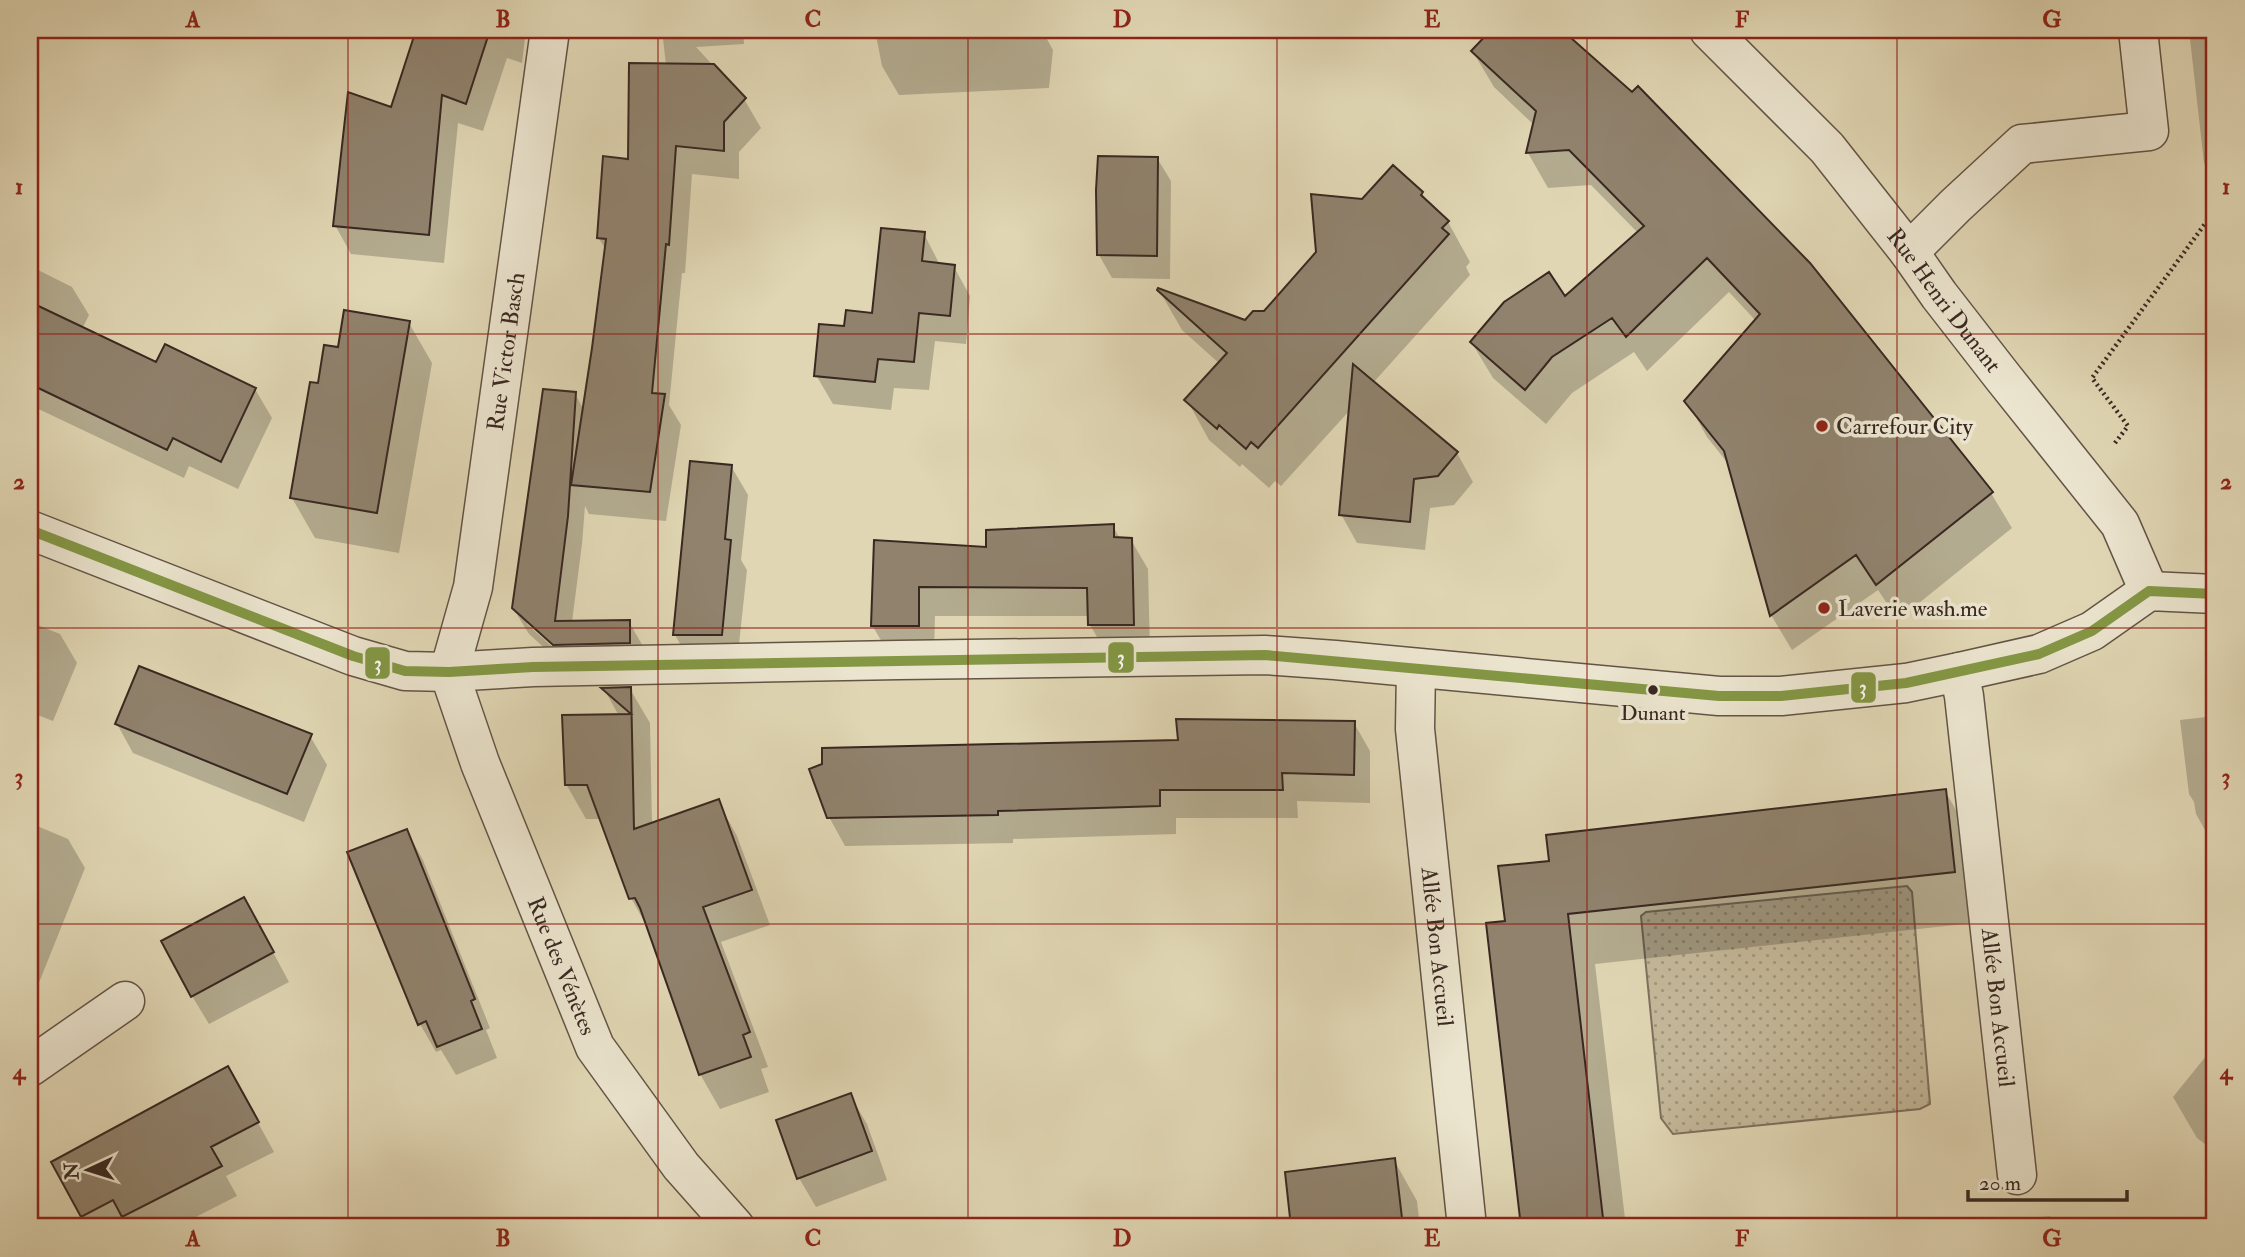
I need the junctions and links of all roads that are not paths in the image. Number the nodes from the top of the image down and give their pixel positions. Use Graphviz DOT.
graph roads {
  1 [pos="550,30"];
  2 [pos="1709,30"];
  3 [pos="2138,30"];
  4 [pos="1909,252"];
  5 [pos="30,530"];
  6 [pos="2149,591"];
  7 [pos="2215,594"];
  8 [pos="1416,668"];
  9 [pos="449,672"];
  10 [pos="1959,672"];
  11 [pos="125,1001"];
  12 [pos="30,1067"];
  13 [pos="2017,1175"];
  14 [pos="735,1227"];
  15 [pos="1467,1227"];
  1 -- 9 [label="street, Rue Victor Basch"];
  2 -- 4 [label="street, Rue Henri Dunant"];
  3 -- 4 [label="street"];
  4 -- 6 [label="street, Rue Henri Dunant"];
  5 -- 9 [label="street"];
  6 -- 7 [label="street"];
  6 -- 10 [label="street"];
  8 -- 9 [label="street"];
  8 -- 10 [label="street"];
  8 -- 15 [label="street, Allée Bon Accueil"];
  9 -- 14 [label="street, Rue des Vénètes"];
  10 -- 13 [label="street, Allée Bon Accueil"];
  11 -- 12 [label="street"];
}
